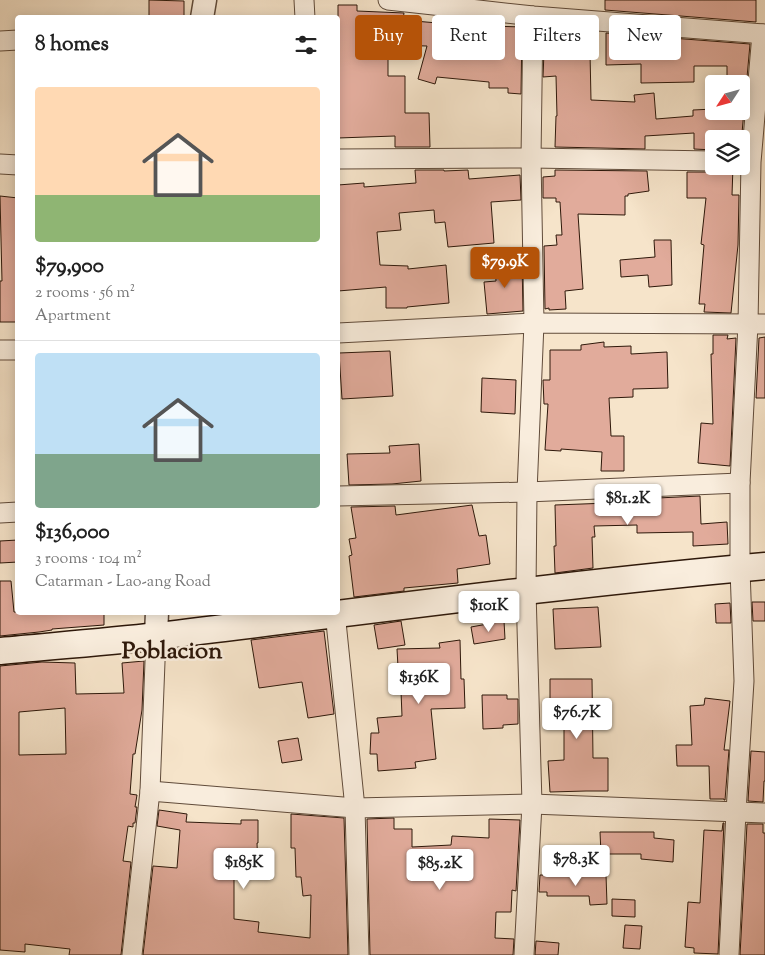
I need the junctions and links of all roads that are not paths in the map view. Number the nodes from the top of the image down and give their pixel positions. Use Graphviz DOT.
graph roads {
  1 [pos="205,0"];
  2 [pos="304,0"];
  3 [pos="388,0"];
  4 [pos="202,15"];
  5 [pos="305,15"];
  6 [pos="524,15"];
  7 [pos="599,21"];
  8 [pos="764,34"];
  9 [pos="0,40"];
  10 [pos="15,40"];
  11 [pos="532,60"];
  12 [pos="530,158"];
  13 [pos="340,159"];
  14 [pos="705,161"];
  15 [pos="752,162"];
  16 [pos="0,164"];
  17 [pos="15,165"];
  18 [pos="534,323"];
  19 [pos="756,324"];
  20 [pos="340,333"];
  21 [pos="0,350"];
  22 [pos="15,350"];
  23 [pos="740,483"];
  24 [pos="527,492"];
  25 [pos="340,496"];
  26 [pos="0,512"];
  27 [pos="15,512"];
  28 [pos="765,566"];
  29 [pos="740,568"];
  30 [pos="526,591"];
  31 [pos="340,612"];
  32 [pos="302,615"];
  33 [pos="335,615"];
  34 [pos="156,624"];
  35 [pos="0,651"];
  36 [pos="150,791"];
  37 [pos="532,804"];
  38 [pos="355,808"];
  39 [pos="736,812"];
  40 [pos="765,813"];
  41 [pos="132,955"];
  42 [pos="359,955"];
  43 [pos="524,955"];
  44 [pos="729,955"];
  1 -- 4 [label="street"];
  2 -- 5 [label="street"];
  3 -- 6 [label="street"];
  7 -- 8 [label="street"];
  8 -- 15 [label="street"];
  9 -- 10 [label="street"];
  11 -- 12 [label="street"];
  12 -- 13 [label="street"];
  12 -- 14 [label="street"];
  12 -- 18 [label="street"];
  15 -- 19 [label="street"];
  16 -- 17 [label="street"];
  18 -- 19 [label="street"];
  18 -- 20 [label="street"];
  18 -- 24 [label="street"];
  19 -- 23 [label="street"];
  21 -- 22 [label="street"];
  23 -- 24 [label="street"];
  23 -- 29 [label="street"];
  24 -- 25 [label="street"];
  24 -- 30 [label="street"];
  26 -- 27 [label="street"];
  28 -- 29 [label="main road"];
  29 -- 30 [label="main road"];
  29 -- 39 [label="street"];
  30 -- 31 [label="main road"];
  30 -- 37 [label="street"];
  32 -- 34 [label="main road"];
  33 -- 38 [label="street"];
  34 -- 35 [label="main road"];
  34 -- 36 [label="street"];
  36 -- 38 [label="street"];
  36 -- 41 [label="street"];
  37 -- 38 [label="street"];
  37 -- 39 [label="street"];
  37 -- 43 [label="street"];
  38 -- 42 [label="street"];
  39 -- 40 [label="street"];
  39 -- 44 [label="street"];
}
